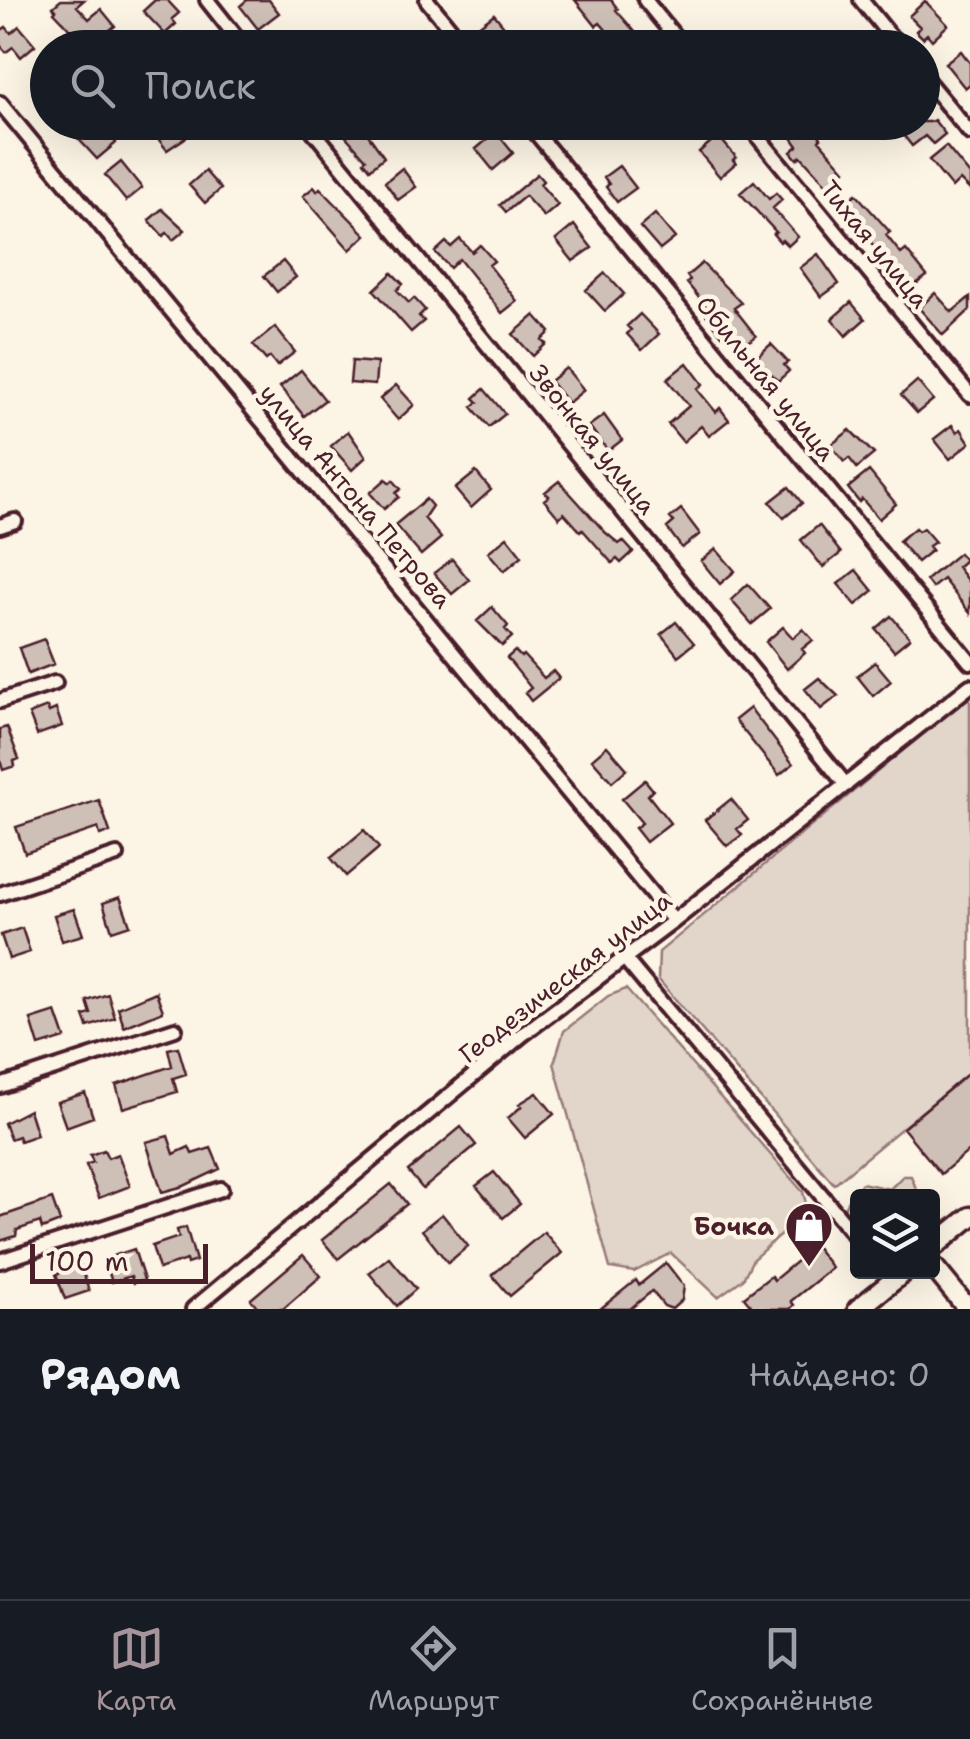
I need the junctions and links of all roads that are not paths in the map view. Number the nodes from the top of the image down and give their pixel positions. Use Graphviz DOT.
graph roads {
  1 [pos="207,0"];
  2 [pos="426,0"];
  3 [pos="645,0"];
  4 [pos="861,0"];
  5 [pos="231,30"];
  6 [pos="451,30"];
  7 [pos="669,30"];
  8 [pos="885,30"];
  9 [pos="940,97"];
  10 [pos="0,104"];
  11 [pos="970,133"];
  12 [pos="321,140"];
  13 [pos="542,140"];
  14 [pos="761,140"];
  15 [pos="970,395"];
  16 [pos="15,521"];
  17 [pos="0,526"];
  18 [pos="970,662"];
  19 [pos="55,683"];
  20 [pos="970,686"];
  21 [pos="0,701"];
  22 [pos="846,785"];
  23 [pos="118,855"];
  24 [pos="0,894"];
  25 [pos="674,921"];
  26 [pos="624,958"];
  27 [pos="174,1029"];
  28 [pos="0,1086"];
  29 [pos="222,1190"];
  30 [pos="970,1217"];
  31 [pos="850,1229"];
  32 [pos="940,1241"];
  33 [pos="0,1261"];
  34 [pos="940,1275"];
  35 [pos="890,1279"];
  36 [pos="192,1309"];
  37 [pos="858,1309"];
  38 [pos="968,1309"];
  1 -- 5 [label="street"];
  2 -- 6 [label="street"];
  3 -- 7 [label="street"];
  4 -- 8 [label="street"];
  9 -- 11 [label="street"];
  10 -- 25 [label="street, улица Антона Петрова"];
  12 -- 22 [label="street, Звонкая улица"];
  13 -- 18 [label="street, Обильная улица"];
  14 -- 15 [label="street, Тихая улица"];
  16 -- 17 [label="street"];
  19 -- 21 [label="street"];
  20 -- 22 [label="street, Геодезическая улица"];
  22 -- 25 [label="street, Геодезическая улица"];
  23 -- 24 [label="street"];
  25 -- 26 [label="street, Геодезическая улица"];
  26 -- 31 [label="street"];
  26 -- 36 [label="street, Геодезическая улица"];
  27 -- 28 [label="street"];
  29 -- 33 [label="street"];
  30 -- 32 [label="street"];
  34 -- 38 [label="street"];
  35 -- 37 [label="street"];
}
